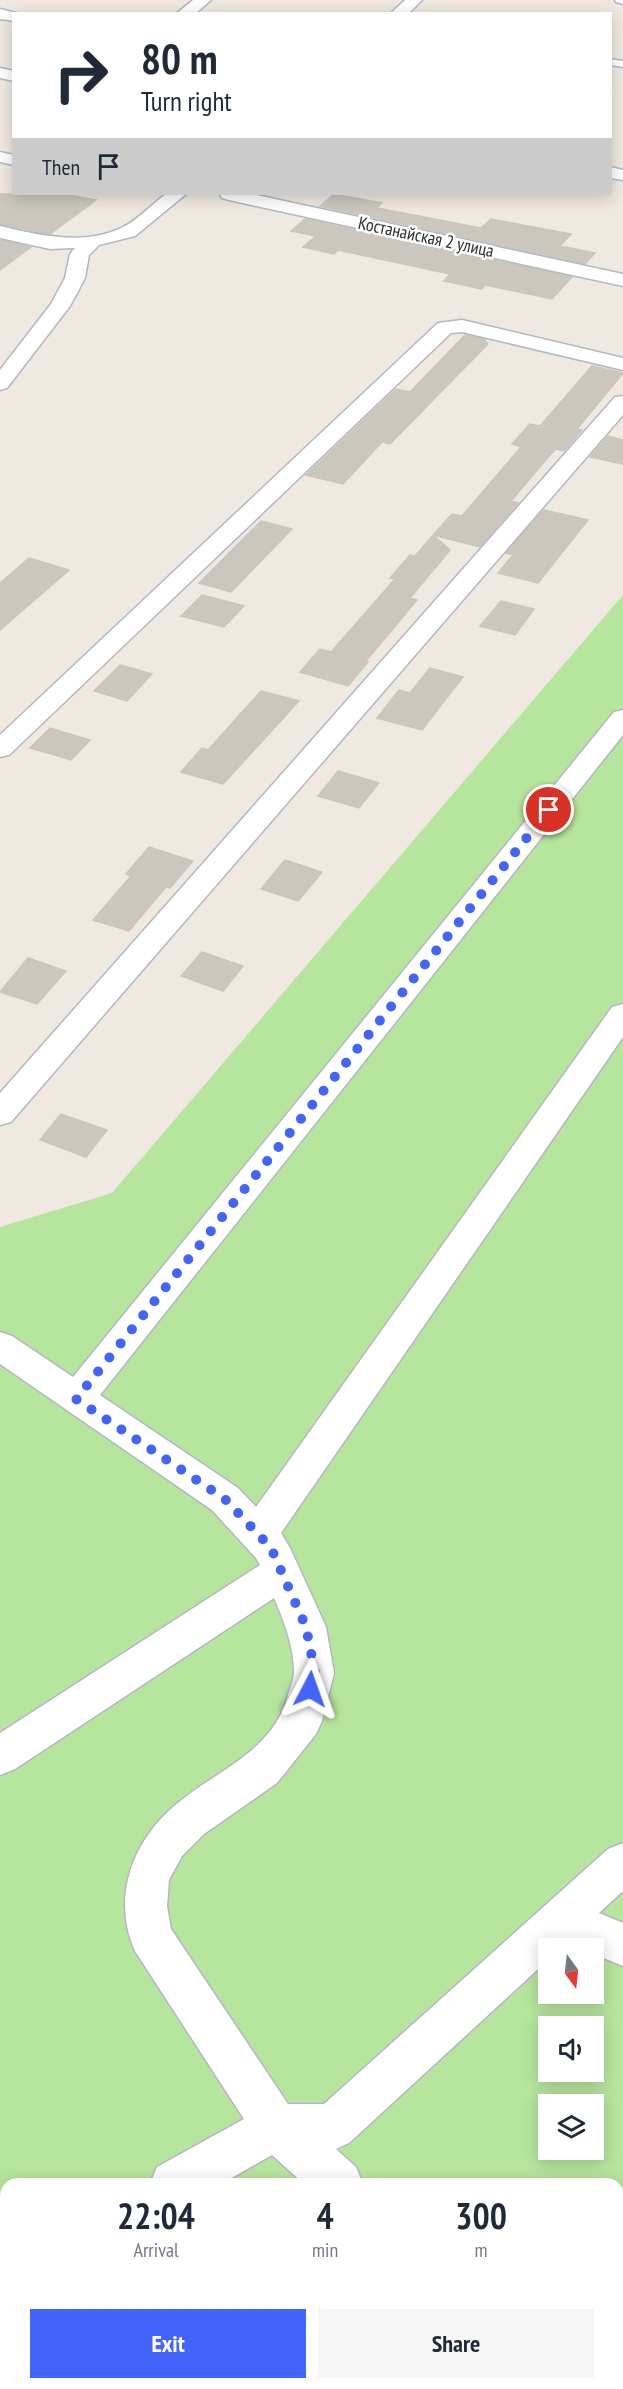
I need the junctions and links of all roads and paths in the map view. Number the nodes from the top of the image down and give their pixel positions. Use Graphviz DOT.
graph roads {
  1 [pos="10,0"];
  2 [pos="203,0"];
  3 [pos="414,0"];
  4 [pos="0,6"];
  5 [pos="187,12"];
  6 [pos="400,12"];
  7 [pos="175,195"];
  8 [pos="234,195"];
  9 [pos="0,232"];
  10 [pos="92,241"];
  11 [pos="623,280"];
  12 [pos="623,364"];
  13 [pos="7,369"];
  14 [pos="0,384"];
  15 [pos="623,402"];
  16 [pos="623,718"];
  17 [pos="0,749"];
  18 [pos="623,1014"];
  19 [pos="0,1114"];
  20 [pos="0,1346"];
  21 [pos="76,1399"];
  22 [pos="258,1535"];
  23 [pos="281,1572"];
  24 [pos="0,1756"];
  25 [pos="623,1863"];
  26 [pos="562,1919"];
  27 [pos="623,1945"];
  28 [pos="276,2127"];
  29 [pos="185,2178"];
  30 [pos="332,2178"];
  1 -- 4 [label="street"];
  2 -- 5 [label="street"];
  3 -- 6 [label="street"];
  7 -- 10 [label="street"];
  8 -- 11 [label="street, Костанайская 2 улица"];
  9 -- 10 [label="street"];
  10 -- 13 [label="street"];
  12 -- 17 [label="street"];
  13 -- 14 [label="street"];
  15 -- 19 [label="street"];
  16 -- 21 [label="street"];
  18 -- 22 [label="street"];
  20 -- 21 [label="street"];
  21 -- 22 [label="street"];
  22 -- 23 [label="street"];
  23 -- 24 [label="street"];
  23 -- 28 [label="street"];
  25 -- 26 [label="street"];
  26 -- 27 [label="street"];
  26 -- 28 [label="street"];
  28 -- 29 [label="street"];
  28 -- 30 [label="street"];
}
